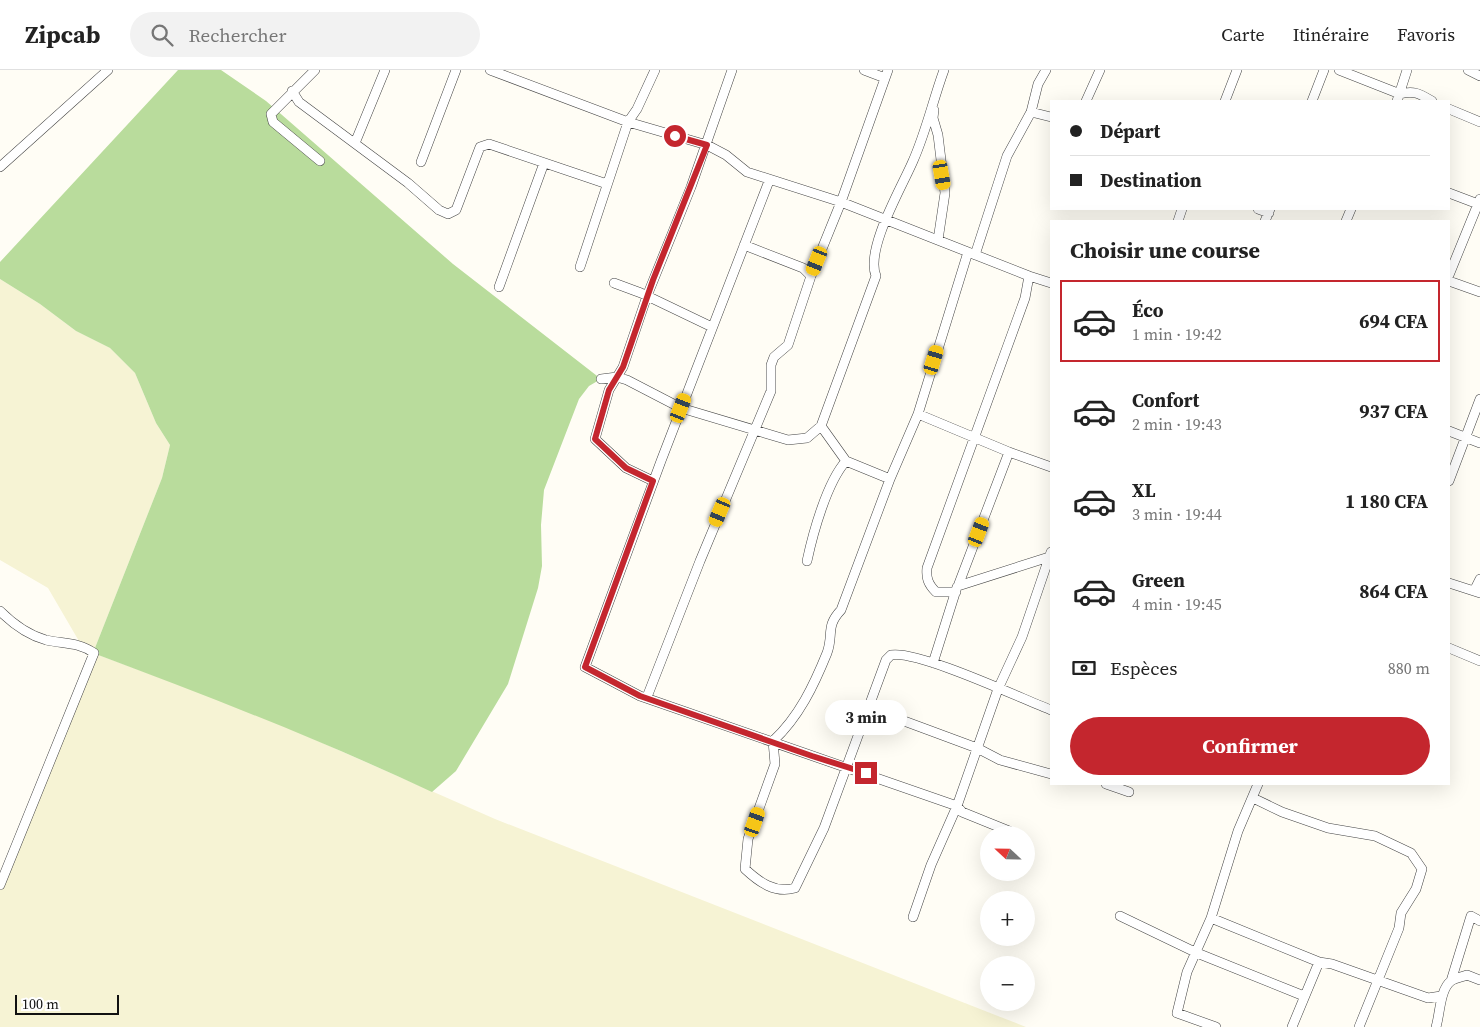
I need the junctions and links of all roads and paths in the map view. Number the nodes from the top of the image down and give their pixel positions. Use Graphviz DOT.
graph roads {
  1 [pos="108,70"];
  2 [pos="315,70"];
  3 [pos="386,70"];
  4 [pos="456,70"];
  5 [pos="490,70"];
  6 [pos="654,70"];
  7 [pos="732,70"];
  8 [pos="864,70"];
  9 [pos="944,70"];
  10 [pos="1046,70"];
  11 [pos="1100,70"];
  12 [pos="1237,70"];
  13 [pos="1324,70"];
  14 [pos="1339,70"];
  15 [pos="1407,70"];
  16 [pos="1468,70"];
  17 [pos="886,74"];
  18 [pos="1480,76"];
  19 [pos="292,91"];
  20 [pos="936,98"];
  21 [pos="1398,98"];
  22 [pos="1086,100"];
  23 [pos="1225,100"];
  24 [pos="1312,100"];
  25 [pos="1430,100"];
  26 [pos="1450,109"];
  27 [pos="1032,112"];
  28 [pos="1050,117"];
  29 [pos="628,122"];
  30 [pos="1480,122"];
  31 [pos="355,143"];
  32 [pos="707,145"];
  33 [pos="320,161"];
  34 [pos="421,162"];
  35 [pos="544,163"];
  36 [pos="0,167"];
  37 [pos="769,181"];
  38 [pos="607,184"];
  39 [pos="1450,193"];
  40 [pos="841,202"];
  41 [pos="1479,202"];
  42 [pos="885,219"];
  43 [pos="938,240"];
  44 [pos="744,245"];
  45 [pos="971,253"];
  46 [pos="580,267"];
  47 [pos="1450,273"];
  48 [pos="811,276"];
  49 [pos="1029,276"];
  50 [pos="1450,281"];
  51 [pos="614,283"];
  52 [pos="1050,283"];
  53 [pos="499,287"];
  54 [pos="1480,292"];
  55 [pos="647,296"];
  56 [pos="712,327"];
  57 [pos="616,377"];
  58 [pos="601,379"];
  59 [pos="1480,399"];
  60 [pos="681,408"];
  61 [pos="918,414"];
  62 [pos="821,426"];
  63 [pos="754,430"];
  64 [pos="1450,431"];
  65 [pos="974,437"];
  66 [pos="1465,437"];
  67 [pos="1480,443"];
  68 [pos="1009,452"];
  69 [pos="846,461"];
  70 [pos="1050,467"];
  71 [pos="890,479"];
  72 [pos="1450,479"];
  73 [pos="653,481"];
  74 [pos="1050,555"];
  75 [pos="807,560"];
  76 [pos="1048,573"];
  77 [pos="1480,579"];
  78 [pos="1450,583"];
  79 [pos="957,589"];
  80 [pos="1477,592"];
  81 [pos="0,611"];
  82 [pos="1450,648"];
  83 [pos="1480,661"];
  84 [pos="933,663"];
  85 [pos="998,689"];
  86 [pos="647,698"];
  87 [pos="869,708"];
  88 [pos="1050,710"];
  89 [pos="773,741"];
  90 [pos="977,748"];
  91 [pos="848,767"];
  92 [pos="1050,774"];
  93 [pos="1109,785"];
  94 [pos="1258,785"];
  95 [pos="1129,792"];
  96 [pos="1253,798"];
  97 [pos="957,806"];
  98 [pos="997,826"];
  99 [pos="0,885"];
  100 [pos="1120,916"];
  101 [pos="913,917"];
  102 [pos="1211,918"];
  103 [pos="1480,920"];
  104 [pos="1197,953"];
  105 [pos="1319,962"];
  106 [pos="1480,980"];
  107 [pos="1378,981"];
  108 [pos="1450,981"];
  109 [pos="1304,996"];
  110 [pos="1441,996"];
  111 [pos="1216,1027"];
  112 [pos="1292,1027"];
  113 [pos="1359,1027"];
  114 [pos="1436,1027"];
  1 -- 36 [label="street"];
  2 -- 19 [label="street"];
  3 -- 31 [label="street"];
  4 -- 34 [label="street"];
  5 -- 29 [label="street"];
  6 -- 29 [label="street"];
  7 -- 32 [label="street"];
  8 -- 17 [label="street"];
  9 -- 20 [label="street"];
  10 -- 27 [label="street"];
  11 -- 22 [label="street"];
  12 -- 23 [label="street"];
  13 -- 24 [label="street"];
  14 -- 21 [label="street"];
  15 -- 21 [label="street"];
  16 -- 18 [label="street"];
  17 -- 40 [label="street"];
  19 -- 31 [label="street"];
  19 -- 33 [label="street"];
  20 -- 42 [label="street"];
  20 -- 43 [label="street"];
  21 -- 25 [label="street"];
  26 -- 30 [label="street"];
  27 -- 28 [label="street"];
  27 -- 45 [label="street"];
  29 -- 32 [label="street"];
  29 -- 38 [label="street"];
  31 -- 35 [label="street"];
  32 -- 37 [label="street"];
  32 -- 55 [label="street"];
  35 -- 38 [label="street"];
  35 -- 53 [label="street"];
  37 -- 40 [label="street"];
  37 -- 44 [label="street"];
  38 -- 46 [label="street"];
  39 -- 41 [label="street"];
  40 -- 42 [label="street"];
  40 -- 48 [label="street"];
  41 -- 47 [label="street"];
  42 -- 43 [label="street"];
  42 -- 62 [label="street"];
  43 -- 45 [label="street"];
  44 -- 48 [label="street"];
  44 -- 56 [label="street"];
  45 -- 49 [label="street"];
  45 -- 61 [label="street"];
  48 -- 63 [label="street"];
  49 -- 52 [label="street"];
  49 -- 65 [label="street"];
  50 -- 54 [label="street"];
  51 -- 55 [label="street"];
  55 -- 56 [label="street"];
  55 -- 57 [label="street"];
  56 -- 60 [label="street"];
  57 -- 58 [label="street"];
  57 -- 60 [label="street"];
  57 -- 73 [label="street"];
  59 -- 66 [label="street"];
  60 -- 63 [label="street"];
  60 -- 73 [label="street"];
  61 -- 65 [label="street"];
  61 -- 71 [label="street"];
  62 -- 63 [label="street"];
  62 -- 69 [label="street"];
  63 -- 86 [label="street"];
  64 -- 66 [label="street"];
  65 -- 68 [label="street"];
  65 -- 79 [label="street"];
  66 -- 67 [label="street"];
  66 -- 72 [label="street"];
  68 -- 70 [label="street"];
  68 -- 79 [label="street"];
  69 -- 71 [label="street"];
  69 -- 75 [label="street"];
  71 -- 89 [label="street"];
  73 -- 86 [label="street"];
  74 -- 76 [label="street"];
  74 -- 79 [label="street"];
  76 -- 85 [label="street"];
  77 -- 80 [label="street"];
  78 -- 80 [label="street"];
  79 -- 84 [label="street"];
  81 -- 99 [label="street"];
  82 -- 83 [label="street"];
  84 -- 85 [label="street"];
  84 -- 87 [label="street"];
  85 -- 88 [label="street"];
  85 -- 90 [label="street"];
  86 -- 89 [label="street"];
  87 -- 90 [label="street"];
  87 -- 91 [label="street"];
  89 -- 91 [label="street"];
  89 -- 91 [label="street"];
  90 -- 92 [label="street"];
  90 -- 97 [label="street"];
  91 -- 97 [label="street"];
  93 -- 95 [label="street"];
  94 -- 96 [label="street"];
  96 -- 102 [label="street"];
  96 -- 107 [label="street"];
  97 -- 98 [label="street"];
  97 -- 101 [label="street"];
  100 -- 104 [label="street"];
  102 -- 104 [label="street"];
  102 -- 105 [label="street"];
  103 -- 108 [label="street"];
  104 -- 109 [label="street"];
  104 -- 111 [label="street"];
  105 -- 107 [label="street"];
  105 -- 109 [label="street"];
  106 -- 108 [label="street"];
  107 -- 110 [label="street"];
  107 -- 113 [label="street"];
  108 -- 110 [label="street"];
  109 -- 112 [label="street"];
  110 -- 114 [label="street"];
}
